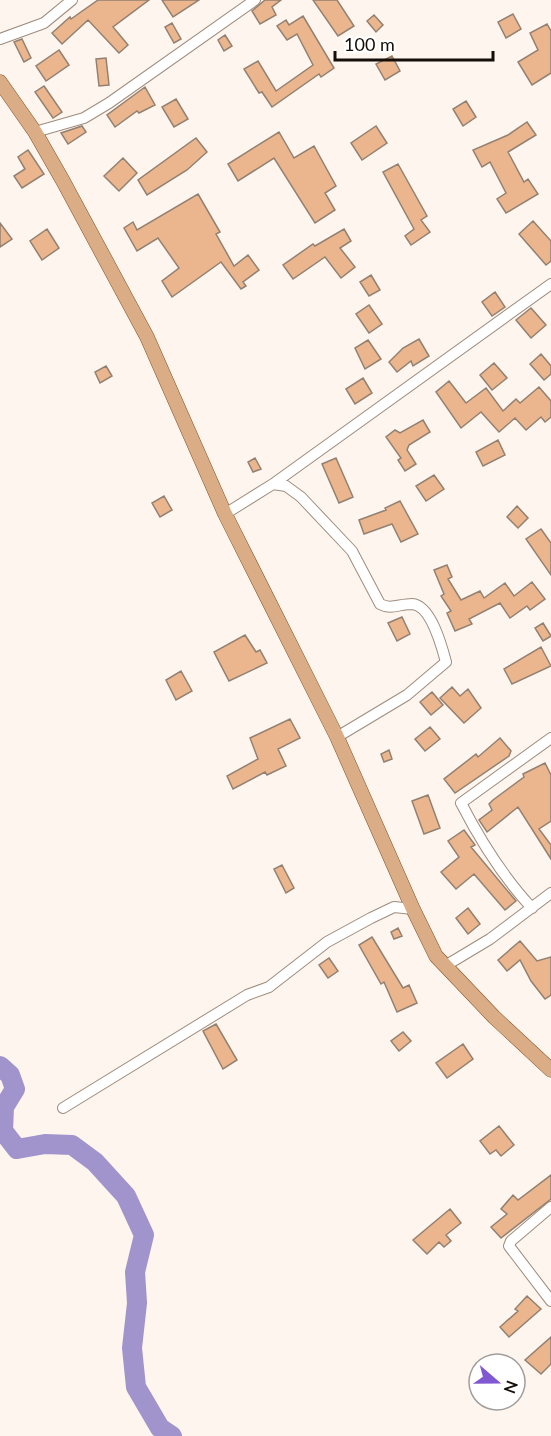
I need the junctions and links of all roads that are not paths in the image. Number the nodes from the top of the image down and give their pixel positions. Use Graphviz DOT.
graph roads {
  1 [pos="72,0"];
  2 [pos="255,0"];
  3 [pos="0,39"];
  4 [pos="0,82"];
  5 [pos="35,132"];
  6 [pos="551,284"];
  7 [pos="273,484"];
  8 [pos="225,514"];
  9 [pos="337,737"];
  10 [pos="551,738"];
  11 [pos="551,892"];
  12 [pos="532,908"];
  13 [pos="412,909"];
  14 [pos="445,966"];
  15 [pos="551,1070"];
  16 [pos="63,1108"];
  17 [pos="551,1207"];
  18 [pos="551,1301"];
  1 -- 3 [label="street"];
  2 -- 5 [label="street"];
  4 -- 5 [label="main road"];
  5 -- 8 [label="main road"];
  6 -- 7 [label="street"];
  7 -- 8 [label="street"];
  7 -- 9 [label="street"];
  8 -- 9 [label="main road"];
  9 -- 13 [label="main road"];
  10 -- 12 [label="street"];
  11 -- 12 [label="street"];
  12 -- 14 [label="street"];
  13 -- 14 [label="main road"];
  13 -- 16 [label="street"];
  14 -- 15 [label="main road"];
  17 -- 18 [label="street"];
}
